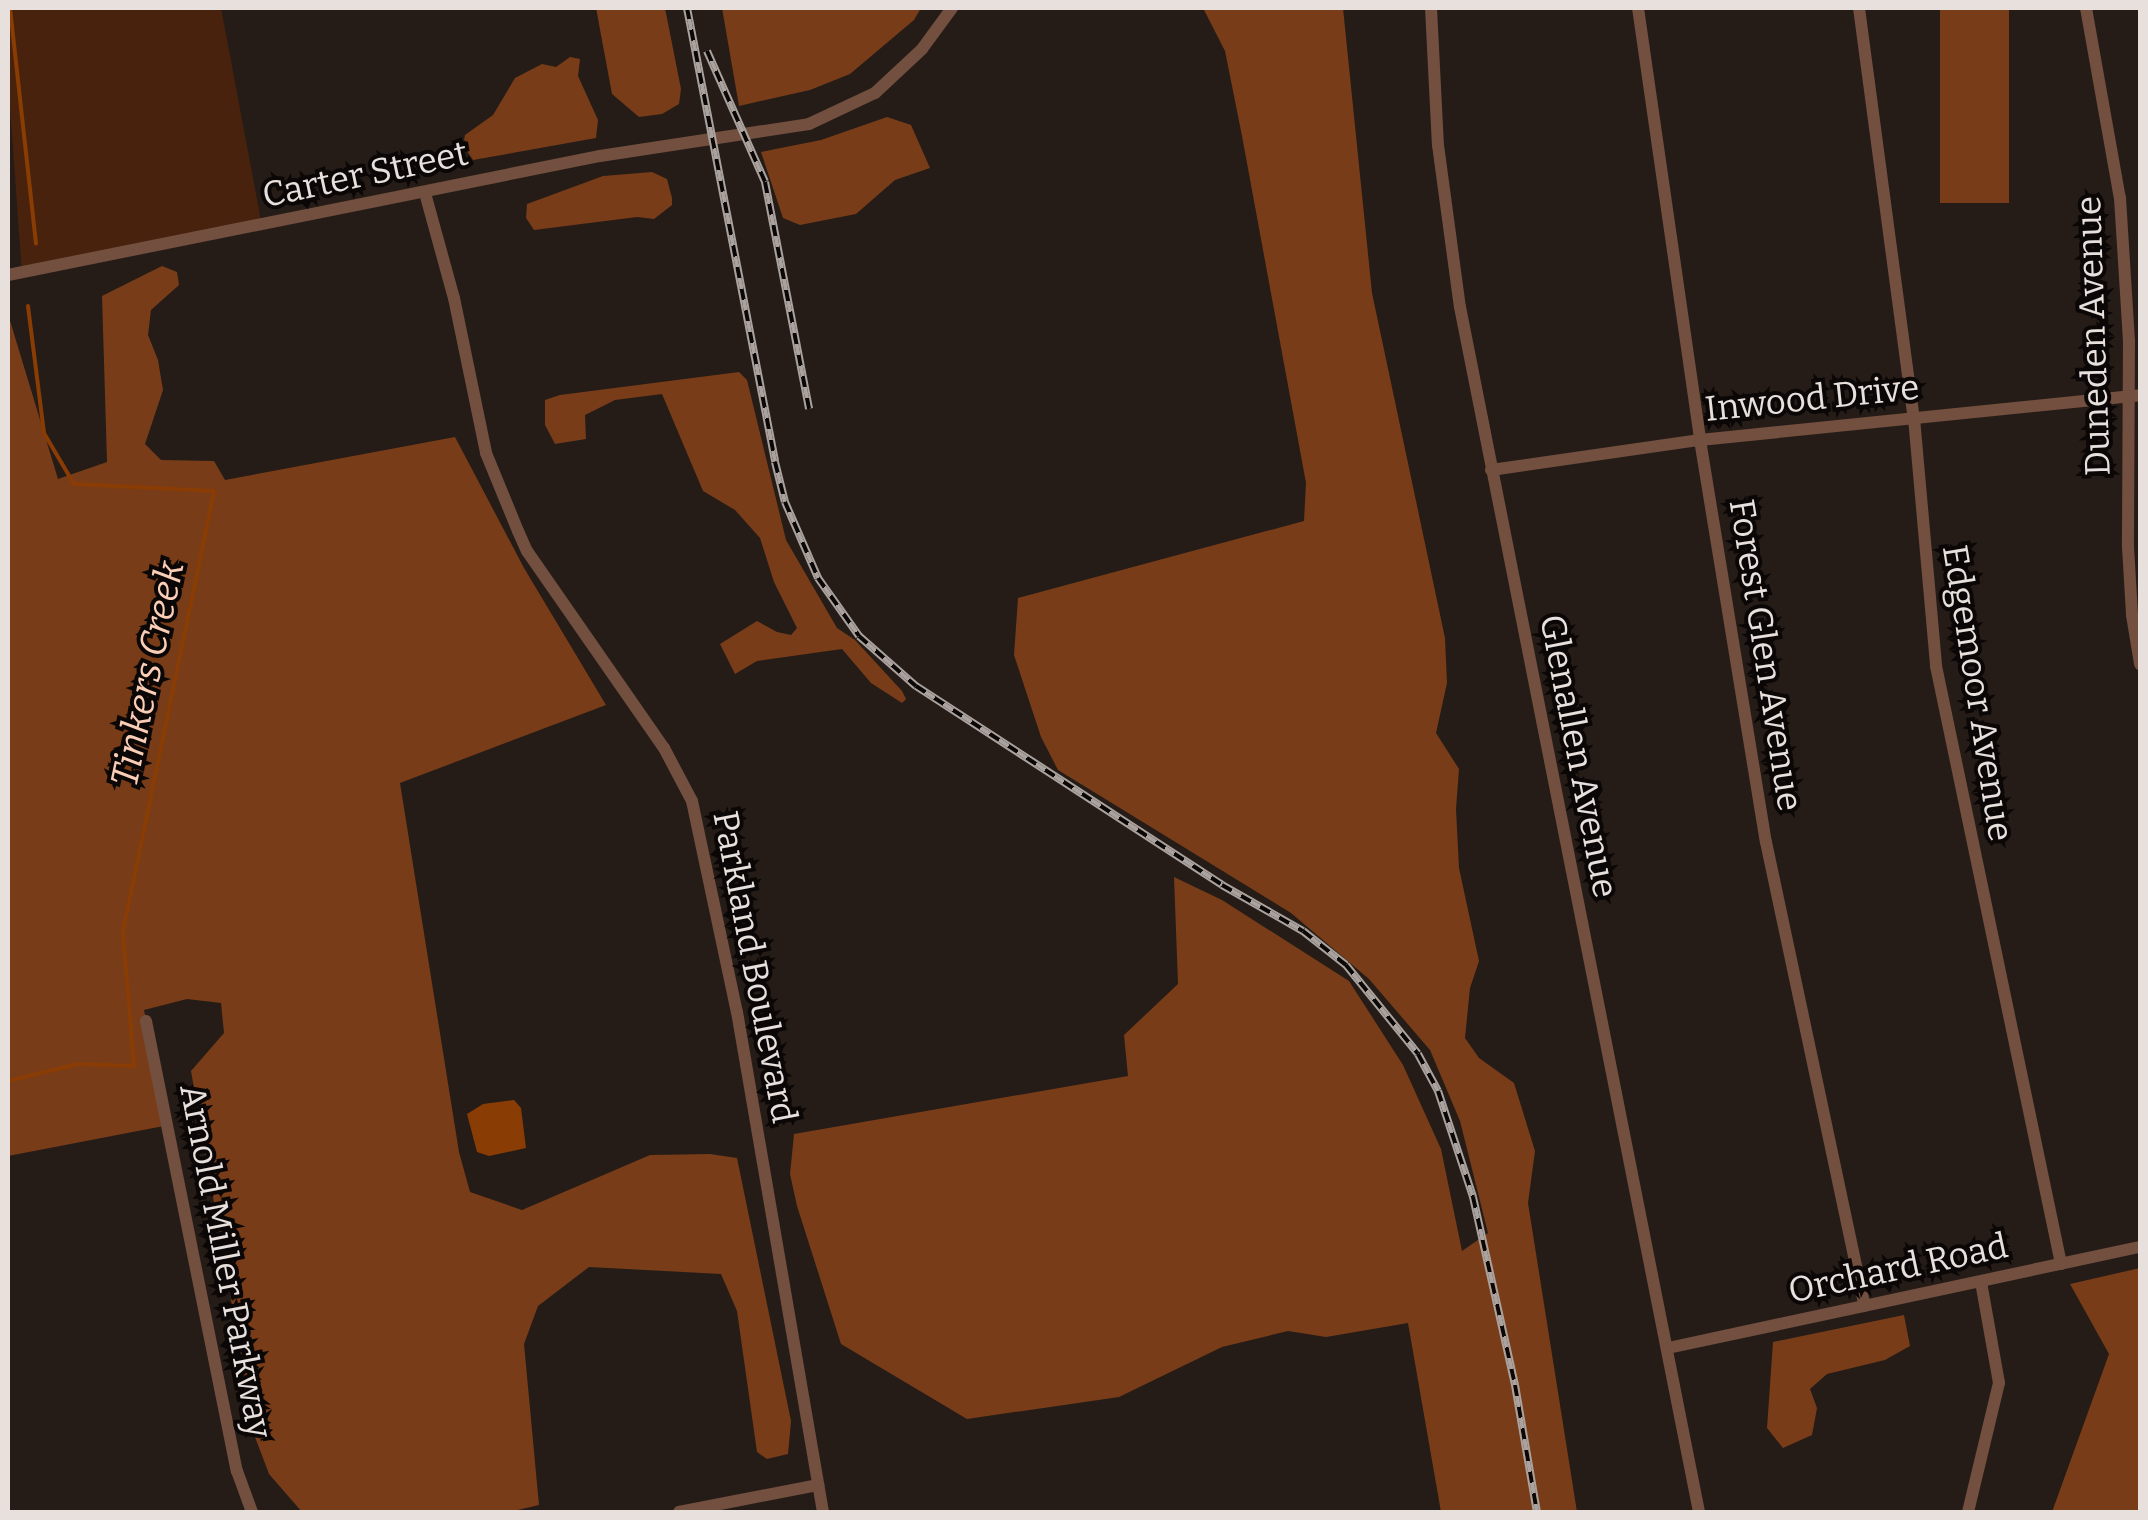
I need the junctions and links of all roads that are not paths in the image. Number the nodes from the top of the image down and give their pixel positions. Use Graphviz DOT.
graph roads {
  1 [pos="952,8"];
  2 [pos="1430,8"];
  3 [pos="1638,8"];
  4 [pos="1858,8"];
  5 [pos="2086,8"];
  6 [pos="425,193"];
  7 [pos="8,275"];
  8 [pos="2135,396"];
  9 [pos="1914,418"];
  10 [pos="1700,440"];
  11 [pos="1491,470"];
  12 [pos="2140,664"];
  13 [pos="146,1020"];
  14 [pos="2140,1247"];
  15 [pos="2060,1264"];
  16 [pos="1980,1282"];
  17 [pos="1865,1306"];
  18 [pos="1668,1348"];
  19 [pos="818,1485"];
  20 [pos="252,1512"];
  21 [pos="678,1512"];
  22 [pos="823,1512"];
  23 [pos="1699,1512"];
  24 [pos="1968,1512"];
  1 -- 6 [label="street, Carter Street"];
  2 -- 11 [label="street, Glenallen Avenue"];
  3 -- 10 [label="street, Forest Glen Avenue"];
  4 -- 9 [label="street, Edgemoor Avenue"];
  5 -- 8 [label="street, Duneden Avenue"];
  6 -- 7 [label="street, Carter Street"];
  6 -- 19 [label="street, Parkland Boulevard"];
  8 -- 9 [label="street, Inwood Drive"];
  8 -- 12 [label="street, Duneden Avenue"];
  9 -- 10 [label="street, Inwood Drive"];
  9 -- 15 [label="street, Edgemoor Avenue"];
  10 -- 11 [label="street, Inwood Drive"];
  10 -- 17 [label="street, Forest Glen Avenue"];
  11 -- 18 [label="street, Glenallen Avenue"];
  13 -- 20 [label="street, Arnold Miller Parkway"];
  14 -- 15 [label="street, Orchard Road"];
  15 -- 16 [label="street, Orchard Road"];
  16 -- 17 [label="street, Orchard Road"];
  16 -- 24 [label="street"];
  17 -- 18 [label="street, Orchard Road"];
  18 -- 23 [label="street, Glenallen Avenue"];
  19 -- 21 [label="street"];
  19 -- 22 [label="street, Parkland Boulevard"];
}
